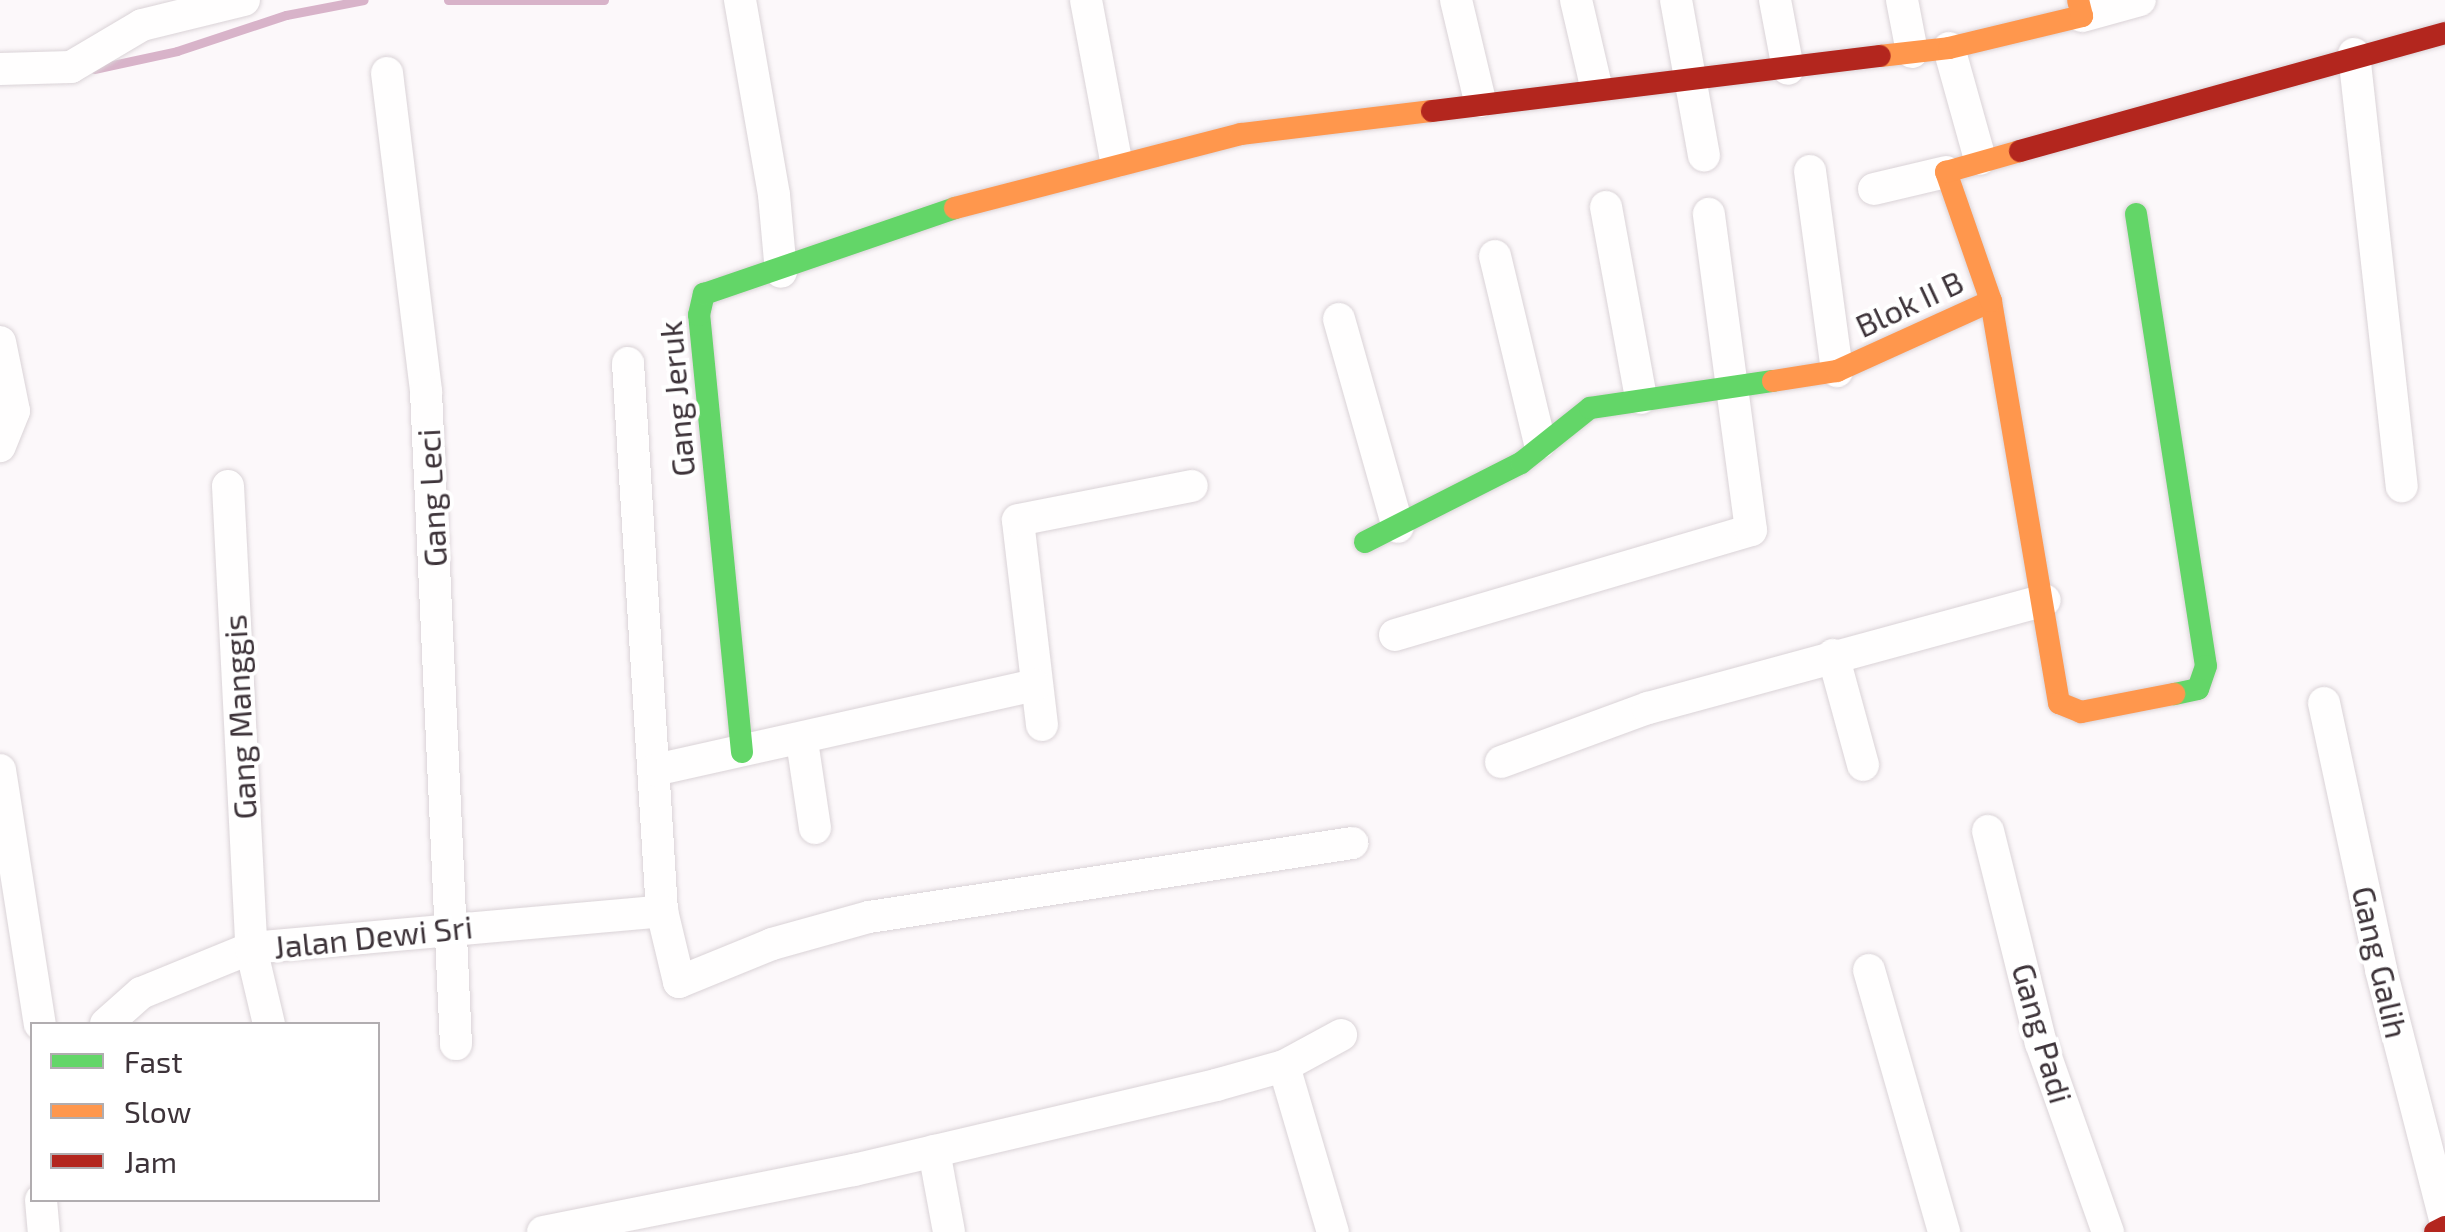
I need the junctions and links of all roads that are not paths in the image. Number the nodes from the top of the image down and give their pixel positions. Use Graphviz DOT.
graph roads {
  1 [pos="244,0"];
  2 [pos="740,0"];
  3 [pos="1086,0"];
  4 [pos="1456,0"];
  5 [pos="1576,0"];
  6 [pos="1676,0"];
  7 [pos="1775,0"];
  8 [pos="1902,0"];
  9 [pos="2140,0"];
  10 [pos="2080,8"];
  11 [pos="2445,33"];
  12 [pos="1949,48"];
  13 [pos="1912,52"];
  14 [pos="2354,54"];
  15 [pos="1788,68"];
  16 [pos="0,69"];
  17 [pos="387,72"];
  18 [pos="1690,78"];
  19 [pos="1596,86"];
  20 [pos="1480,101"];
  21 [pos="1704,155"];
  22 [pos="1980,160"];
  23 [pos="1116,162"];
  24 [pos="1810,171"];
  25 [pos="1946,172"];
  26 [pos="1874,189"];
  27 [pos="1606,207"];
  28 [pos="1709,214"];
  29 [pos="2136,214"];
  30 [pos="1495,256"];
  31 [pos="780,272"];
  32 [pos="1991,300"];
  33 [pos="1339,319"];
  34 [pos="0,342"];
  35 [pos="628,363"];
  36 [pos="1836,371"];
  37 [pos="1737,388"];
  38 [pos="1641,398"];
  39 [pos="1540,443"];
  40 [pos="0,446"];
  41 [pos="228,486"];
  42 [pos="1192,486"];
  43 [pos="2402,486"];
  44 [pos="1398,527"];
  45 [pos="1365,542"];
  46 [pos="2045,600"];
  47 [pos="1395,635"];
  48 [pos="1832,655"];
  49 [pos="1036,685"];
  50 [pos="2324,703"];
  51 [pos="1042,725"];
  52 [pos="802,740"];
  53 [pos="742,752"];
  54 [pos="1501,762"];
  55 [pos="1864,765"];
  56 [pos="0,770"];
  57 [pos="655,770"];
  58 [pos="814,828"];
  59 [pos="1988,832"];
  60 [pos="1352,842"];
  61 [pos="662,911"];
  62 [pos="446,927"];
  63 [pos="251,948"];
  64 [pos="1870,970"];
  65 [pos="40,1022"];
  66 [pos="108,1022"];
  67 [pos="270,1022"];
  68 [pos="1340,1035"];
  69 [pos="456,1044"];
  70 [pos="1284,1066"];
  71 [pos="934,1151"];
  72 [pos="41,1202"];
  73 [pos="2445,1223"];
  74 [pos="44,1232"];
  75 [pos="544,1232"];
  76 [pos="949,1232"];
  77 [pos="1333,1232"];
  78 [pos="1944,1232"];
  79 [pos="2108,1232"];
  80 [pos="2434,1232"];
  1 -- 16 [label="street"];
  2 -- 31 [label="street"];
  3 -- 23 [label="street"];
  4 -- 20 [label="street"];
  5 -- 19 [label="street"];
  6 -- 18 [label="street"];
  7 -- 15 [label="street"];
  8 -- 13 [label="street"];
  9 -- 10 [label="street"];
  10 -- 12 [label="street, Gang Jeruk"];
  11 -- 14 [label="street"];
  12 -- 13 [label="street, Gang Jeruk"];
  12 -- 22 [label="street"];
  13 -- 15 [label="street, Gang Jeruk"];
  14 -- 22 [label="street"];
  14 -- 43 [label="street"];
  15 -- 18 [label="street, Gang Jeruk"];
  17 -- 62 [label="street, Gang Leci"];
  18 -- 19 [label="street, Gang Jeruk"];
  18 -- 21 [label="street"];
  19 -- 20 [label="street, Gang Jeruk"];
  20 -- 23 [label="street, Gang Jeruk"];
  22 -- 25 [label="street"];
  23 -- 31 [label="street, Gang Jeruk"];
  24 -- 36 [label="street"];
  25 -- 26 [label="street"];
  25 -- 32 [label="street, Blok II B"];
  27 -- 38 [label="street"];
  28 -- 37 [label="street"];
  29 -- 46 [label="street"];
  30 -- 39 [label="street"];
  31 -- 53 [label="street, Gang Jeruk"];
  32 -- 36 [label="street, Blok II B"];
  32 -- 46 [label="street"];
  33 -- 44 [label="street"];
  34 -- 40 [label="street"];
  35 -- 57 [label="street"];
  36 -- 37 [label="street, Blok II B"];
  37 -- 38 [label="street, Blok II B"];
  37 -- 47 [label="street"];
  38 -- 39 [label="street, Blok II B"];
  39 -- 44 [label="street, Blok II B"];
  41 -- 63 [label="street, Gang Manggis"];
  42 -- 49 [label="street"];
  44 -- 45 [label="street, Blok II B"];
  46 -- 48 [label="street"];
  48 -- 54 [label="street"];
  48 -- 55 [label="street"];
  49 -- 51 [label="street"];
  49 -- 52 [label="street"];
  50 -- 73 [label="street, Gang Galih"];
  52 -- 53 [label="street"];
  52 -- 58 [label="street"];
  53 -- 57 [label="street"];
  56 -- 65 [label="street"];
  57 -- 61 [label="street"];
  59 -- 79 [label="street, Gang Padi"];
  60 -- 61 [label="street"];
  61 -- 62 [label="street, Jalan Dewi Sri"];
  62 -- 63 [label="street, Jalan Dewi Sri"];
  62 -- 69 [label="street, Gang Leci"];
  63 -- 66 [label="street, Jalan Dewi Sri"];
  63 -- 67 [label="street, Gang Manggis"];
  64 -- 78 [label="street"];
  68 -- 70 [label="street"];
  70 -- 71 [label="street"];
  70 -- 77 [label="street"];
  71 -- 75 [label="street"];
  71 -- 76 [label="street"];
  72 -- 74 [label="street"];
  73 -- 80 [label="street"];
}
